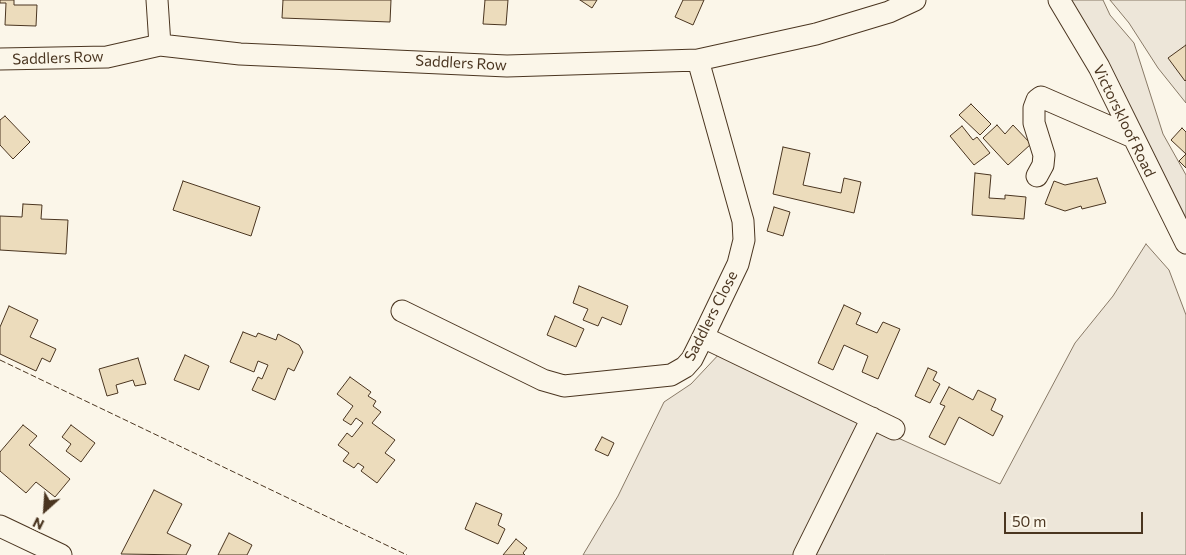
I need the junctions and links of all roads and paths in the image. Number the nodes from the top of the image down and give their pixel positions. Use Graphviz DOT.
graph roads {
  1 [pos="157,0"];
  2 [pos="915,0"];
  3 [pos="1059,0"];
  4 [pos="160,45"];
  5 [pos="0,59"];
  6 [pos="698,60"];
  7 [pos="1133,138"];
  8 [pos="1037,176"];
  9 [pos="1186,243"];
  10 [pos="402,311"];
  11 [pos="703,337"];
  12 [pos="872,418"];
  13 [pos="894,429"];
  14 [pos="0,526"];
  15 [pos="61,555"];
  16 [pos="804,555"];
  1 -- 4 [label="street"];
  2 -- 6 [label="street, Saddlers Row"];
  3 -- 7 [label="street, Victorskloof Road"];
  4 -- 5 [label="street, Saddlers Row"];
  4 -- 6 [label="street, Saddlers Row"];
  6 -- 11 [label="street, Saddlers Close"];
  7 -- 8 [label="street"];
  7 -- 9 [label="street, Victorskloof Road"];
  10 -- 11 [label="street, Saddlers Close"];
  11 -- 12 [label="street"];
  12 -- 13 [label="street"];
  12 -- 16 [label="street"];
  14 -- 15 [label="street"];
}
